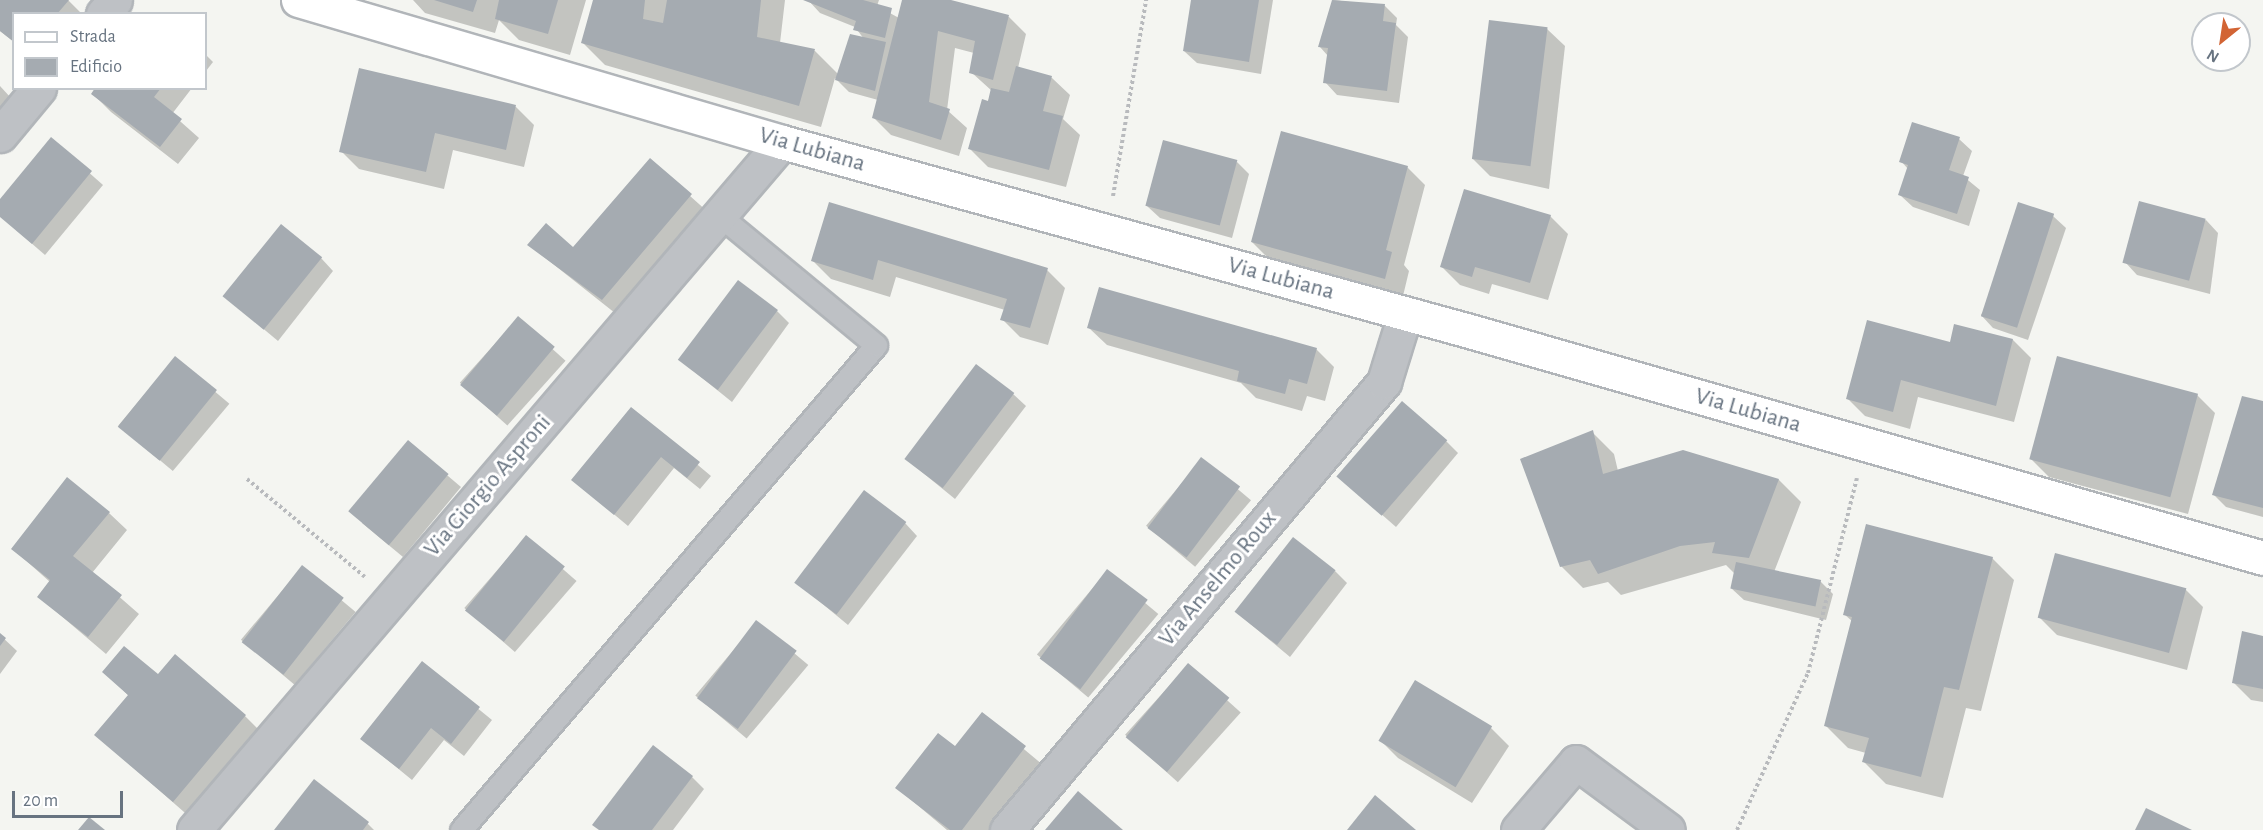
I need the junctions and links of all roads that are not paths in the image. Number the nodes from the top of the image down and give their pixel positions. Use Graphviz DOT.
graph roads {
  1 [pos="115,0"];
  2 [pos="298,0"];
  3 [pos="105,12"];
  4 [pos="37,90"];
  5 [pos="0,135"];
  6 [pos="782,142"];
  7 [pos="719,216"];
  8 [pos="1405,314"];
  9 [pos="2263,558"];
  10 [pos="194,830"];
  11 [pos="461,830"];
  12 [pos="1007,830"];
  13 [pos="1518,830"];
  14 [pos="1668,830"];
  1 -- 3 [label="street"];
  2 -- 6 [label="street, Via Lubiana"];
  4 -- 5 [label="street"];
  6 -- 7 [label="street, Via Giorgio Asproni"];
  6 -- 8 [label="street, Via Lubiana"];
  7 -- 10 [label="street, Via Giorgio Asproni"];
  7 -- 11 [label="lane"];
  8 -- 9 [label="street, Via Lubiana"];
  8 -- 12 [label="street, Via Anselmo Roux"];
  13 -- 14 [label="street"];
}
